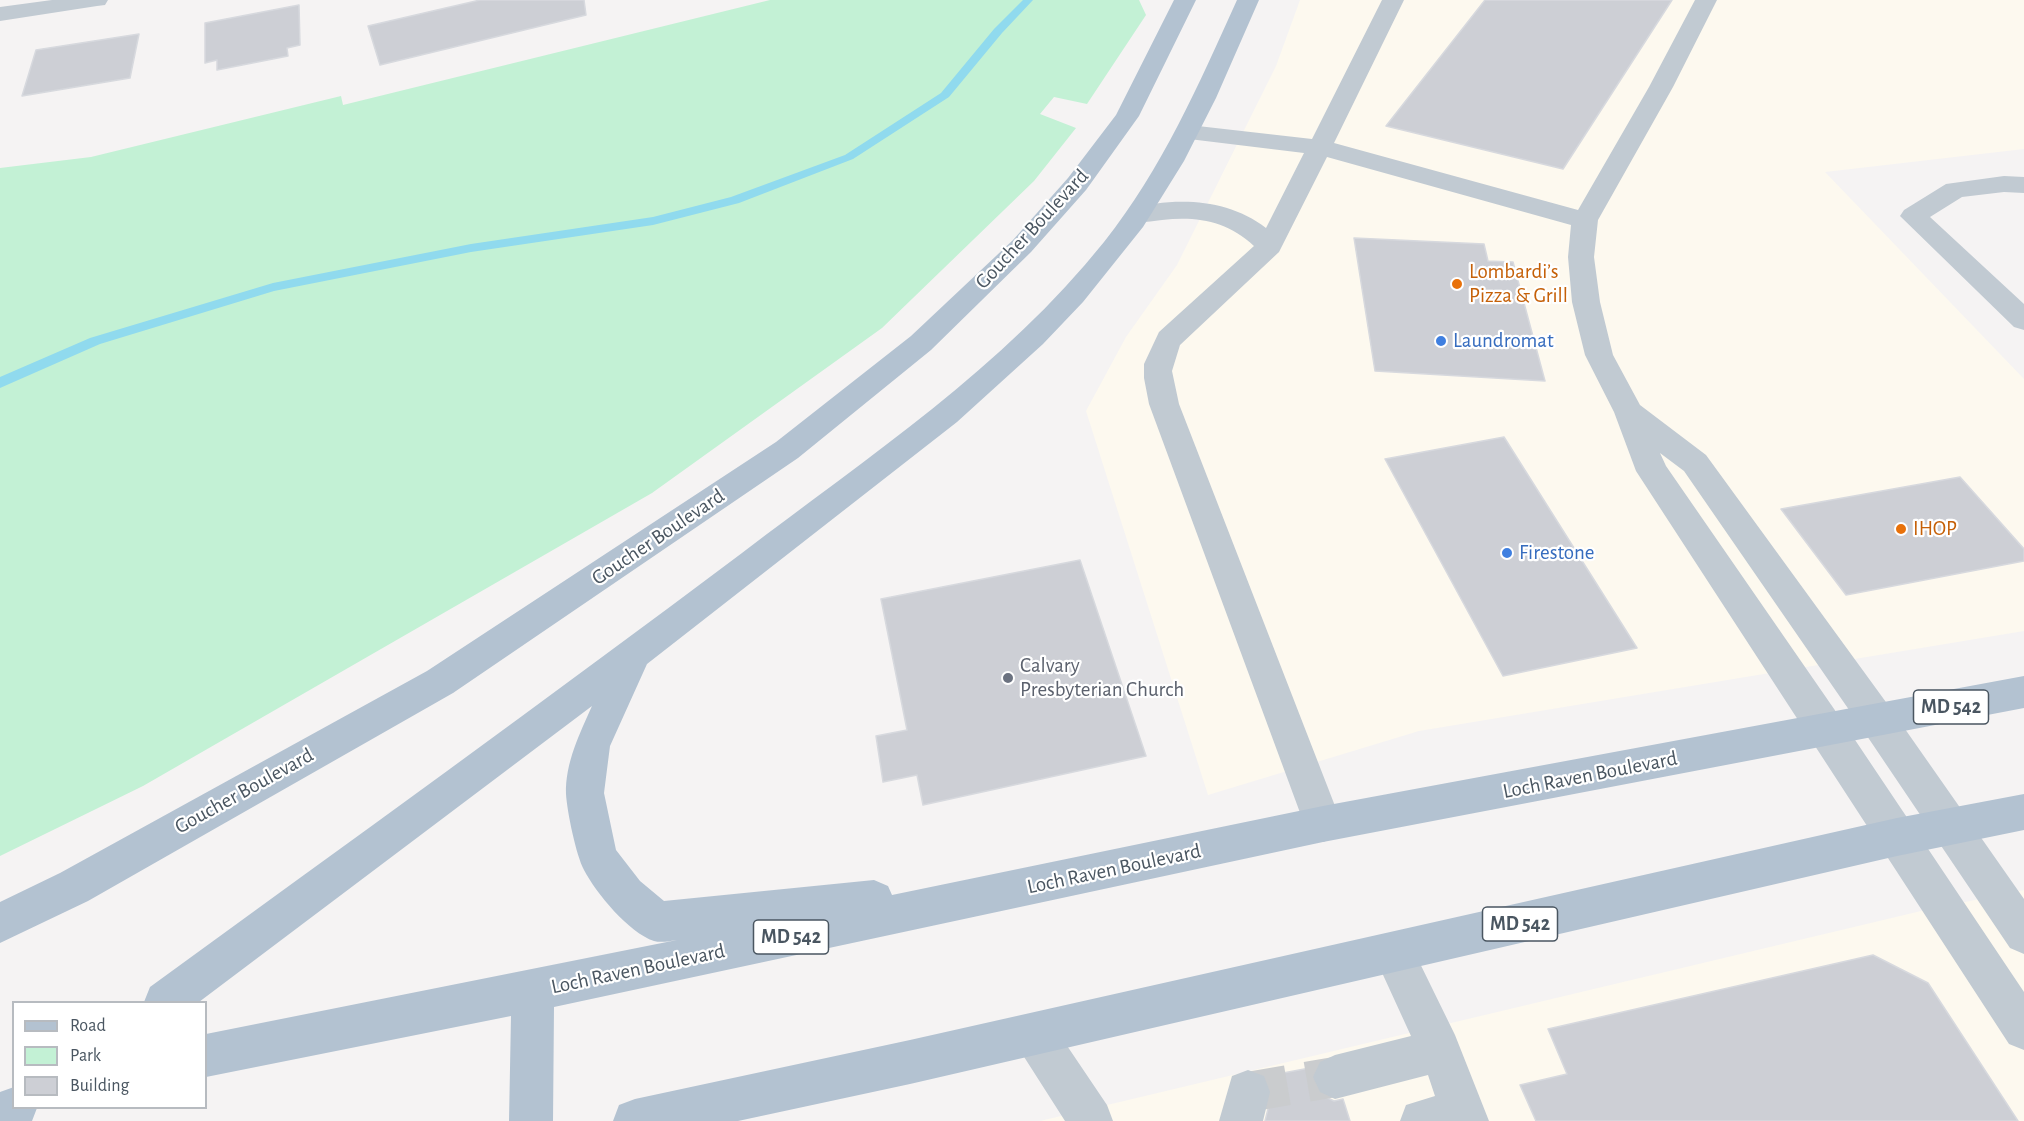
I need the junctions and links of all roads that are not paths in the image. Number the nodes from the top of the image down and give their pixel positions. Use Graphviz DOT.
graph roads {
  1 [pos="97,0"];
  2 [pos="1185,0"];
  3 [pos="1248,0"];
  4 [pos="1393,0"];
  5 [pos="1706,0"];
  6 [pos="0,14"];
  7 [pos="1189,132"];
  8 [pos="1320,147"];
  9 [pos="2024,185"];
  10 [pos="1138,215"];
  11 [pos="1585,220"];
  12 [pos="1270,246"];
  13 [pos="2024,320"];
  14 [pos="1629,412"];
  15 [pos="633,655"];
  16 [pos="2024,692"];
  17 [pos="1878,721"];
  18 [pos="1828,730"];
  19 [pos="2024,812"];
  20 [pos="1323,824"];
  21 [pos="1950,827"];
  22 [pos="1898,837"];
  23 [pos="1049,882"];
  24 [pos="0,923"];
  25 [pos="2024,934"];
  26 [pos="1394,953"];
  27 [pos="533,991"];
  28 [pos="166,1001"];
  29 [pos="2024,1029"];
  30 [pos="1034,1034"];
  31 [pos="1440,1050"];
  32 [pos="207,1056"];
  33 [pos="1335,1077"];
  34 [pos="1466,1116"];
  35 [pos="531,1121"];
  36 [pos="635,1121"];
  37 [pos="1091,1121"];
  38 [pos="1422,1121"];
  1 -- 6 [label="street"];
  2 -- 24 [label="main road, Goucher Boulevard"];
  3 -- 7 [label="main road"];
  4 -- 8 [label="street"];
  5 -- 11 [label="street"];
  7 -- 8 [label="street"];
  7 -- 10 [label="main road"];
  8 -- 11 [label="street"];
  8 -- 12 [label="street"];
  9 -- 13 [label="street"];
  10 -- 12 [label="street"];
  10 -- 15 [label="main road"];
  11 -- 14 [label="street"];
  12 -- 20 [label="street"];
  14 -- 17 [label="street"];
  14 -- 18 [label="street"];
  15 -- 23 [label="main road"];
  15 -- 28 [label="main road"];
  16 -- 17 [label="main road, Loch Raven Boulevard / MD 542"];
  17 -- 18 [label="main road, Loch Raven Boulevard / MD 542"];
  17 -- 21 [label="street"];
  18 -- 20 [label="main road, Loch Raven Boulevard / MD 542"];
  18 -- 22 [label="street"];
  19 -- 21 [label="main road, MD 542"];
  20 -- 23 [label="main road, Loch Raven Boulevard / MD 542"];
  21 -- 22 [label="main road, MD 542"];
  21 -- 25 [label="street"];
  22 -- 26 [label="main road, MD 542"];
  22 -- 29 [label="street"];
  23 -- 27 [label="main road, Loch Raven Boulevard / MD 542"];
  26 -- 30 [label="main road, MD 542"];
  26 -- 31 [label="street"];
  27 -- 32 [label="main road, Loch Raven Boulevard / MD 542"];
  27 -- 35 [label="main road"];
  30 -- 36 [label="main road, MD 542"];
  30 -- 37 [label="street"];
  31 -- 33 [label="street"];
  31 -- 34 [label="street"];
  34 -- 38 [label="street"];
}
